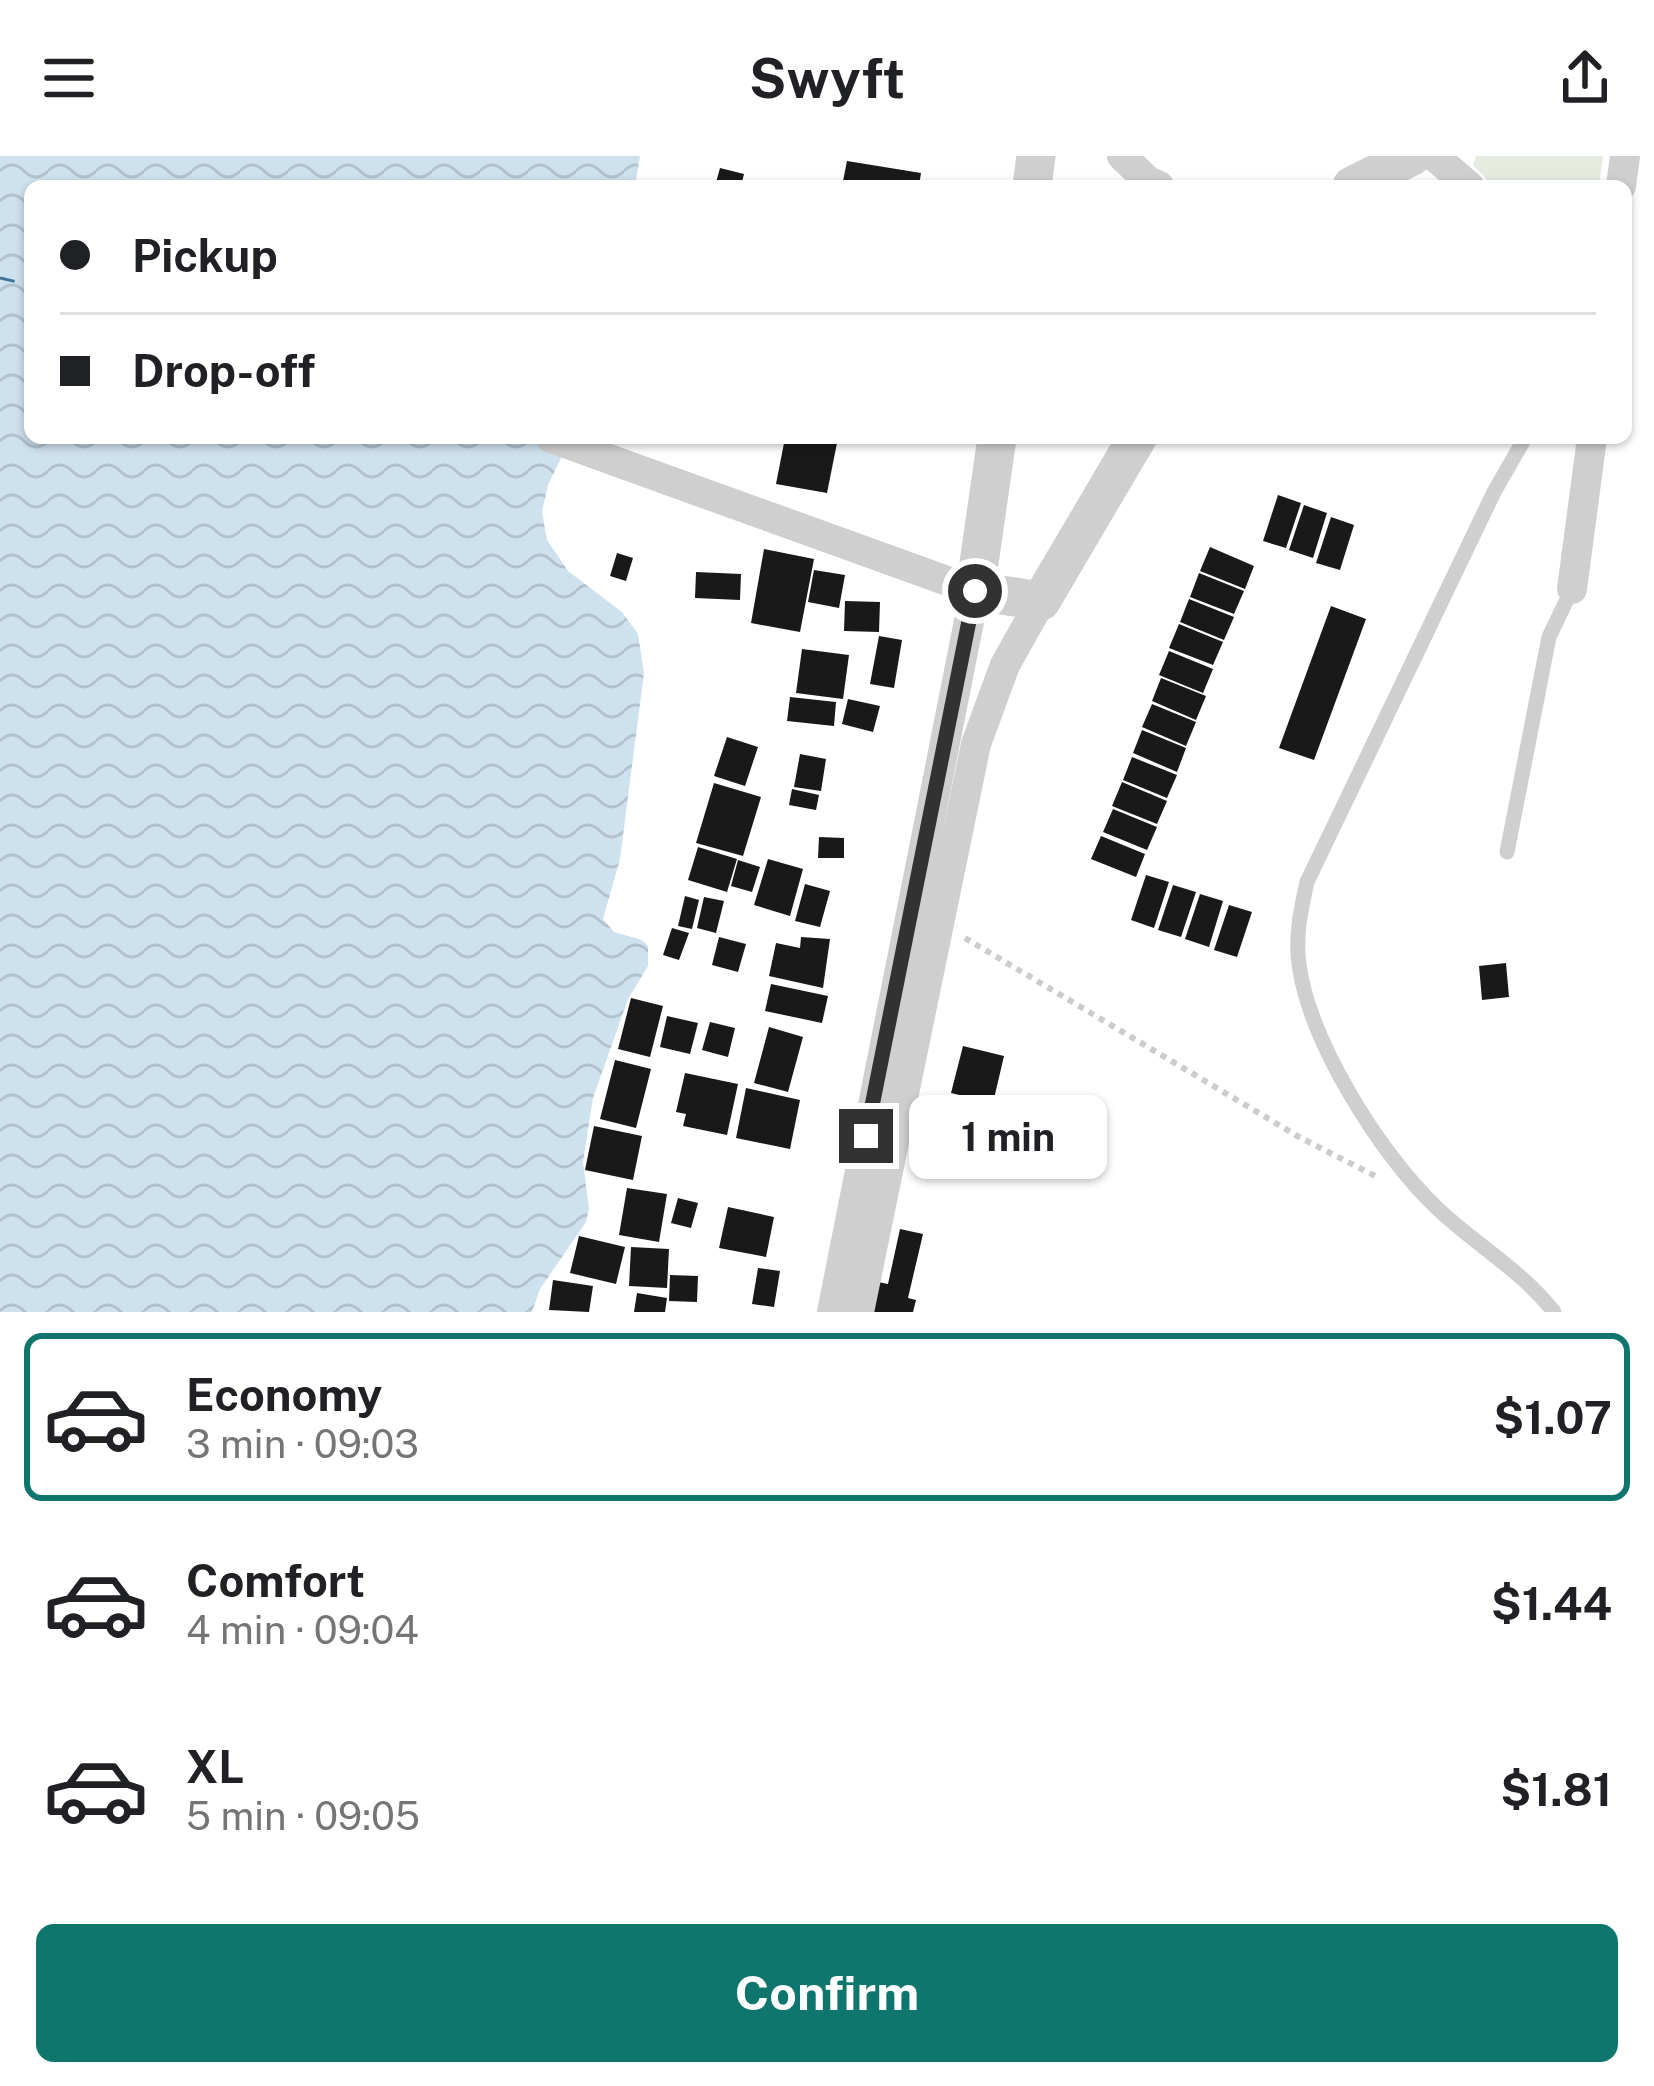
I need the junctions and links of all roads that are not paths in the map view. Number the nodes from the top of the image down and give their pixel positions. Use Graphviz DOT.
graph roads {
  1 [pos="1122,156"];
  2 [pos="1412,156"];
  3 [pos="1434,156"];
  4 [pos="1147,180"];
  5 [pos="1363,180"];
  6 [pos="1461,180"];
  7 [pos="567,444"];
  8 [pos="996,444"];
  9 [pos="1133,444"];
  10 [pos="1522,444"];
  11 [pos="1591,444"];
  12 [pos="1572,589"];
  13 [pos="975,591"];
  14 [pos="1041,601"];
  15 [pos="962,740"];
  16 [pos="1507,852"];
  17 [pos="832,1312"];
  18 [pos="859,1312"];
  19 [pos="1554,1312"];
  1 -- 4 [label="street"];
  2 -- 5 [label="street"];
  3 -- 6 [label="street"];
  7 -- 13 [label="street"];
  8 -- 13 [label="street"];
  9 -- 14 [label="street"];
  10 -- 19 [label="lane"];
  11 -- 12 [label="street"];
  12 -- 16 [label="lane"];
  13 -- 14 [label="street"];
  13 -- 15 [label="street"];
  14 -- 15 [label="street"];
  15 -- 17 [label="street"];
  15 -- 18 [label="street"];
}
